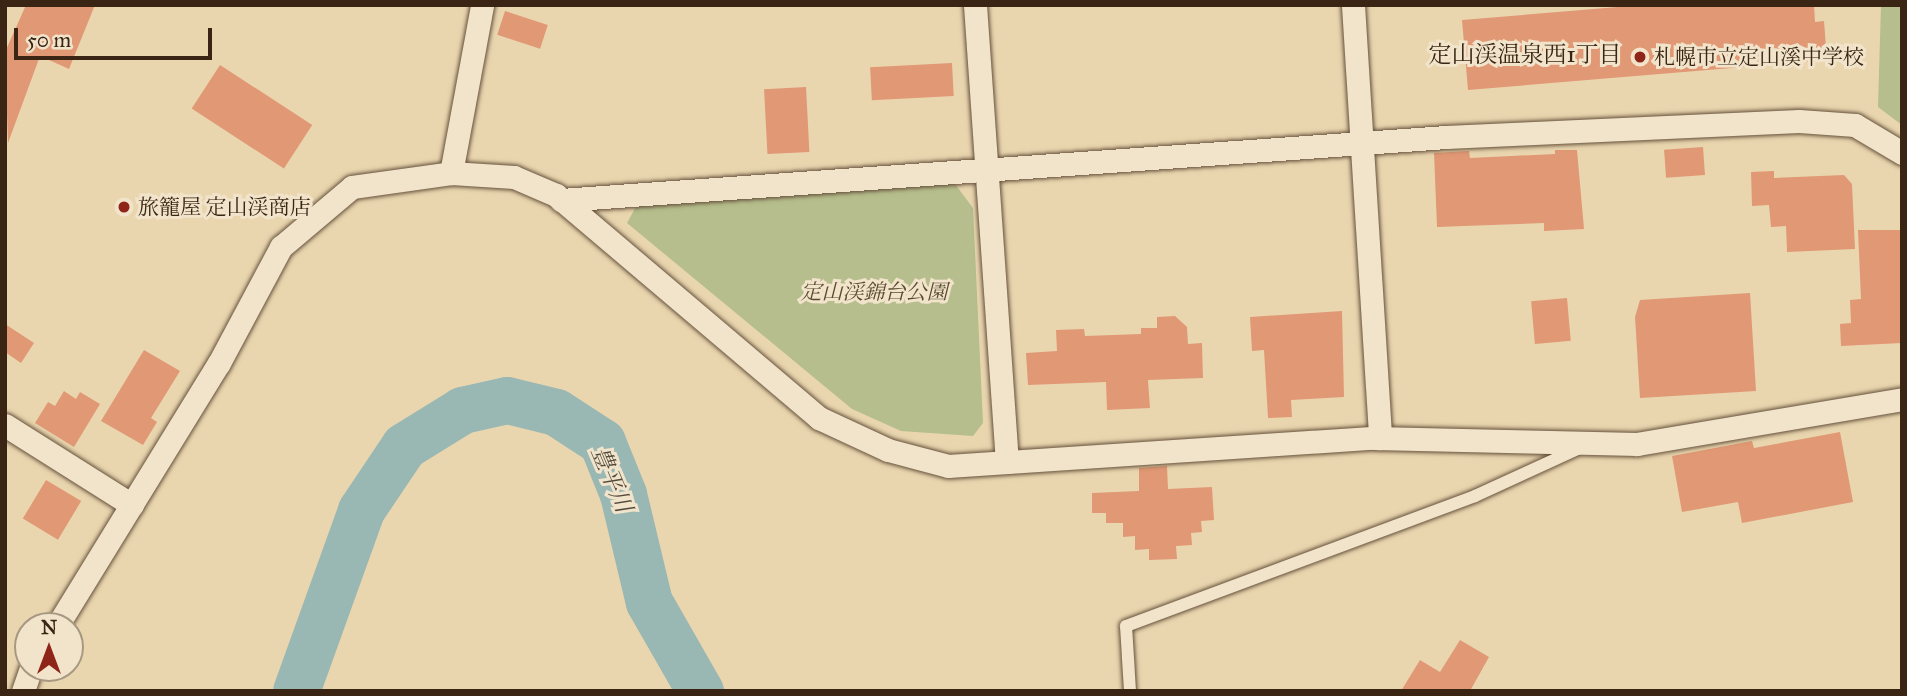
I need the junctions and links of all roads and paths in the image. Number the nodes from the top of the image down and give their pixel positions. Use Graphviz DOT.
graph roads {
  1 [pos="481,5"];
  2 [pos="975,5"];
  3 [pos="1353,5"];
  4 [pos="1361,144"];
  5 [pos="1902,153"];
  6 [pos="986,170"];
  7 [pos="451,173"];
  8 [pos="561,200"];
  9 [pos="1902,399"];
  10 [pos="5,425"];
  11 [pos="1380,438"];
  12 [pos="1590,443"];
  13 [pos="1007,462"];
  14 [pos="132,505"];
  15 [pos="66,612"];
  16 [pos="1130,691"];
  1 -- 7 [label="street"];
  2 -- 6 [label="street"];
  3 -- 4 [label="street"];
  4 -- 5 [label="street"];
  4 -- 6 [label="street"];
  4 -- 11 [label="street"];
  6 -- 8 [label="street"];
  6 -- 13 [label="street"];
  7 -- 8 [label="street"];
  7 -- 14 [label="street"];
  8 -- 13 [label="street"];
  9 -- 12 [label="street"];
  10 -- 14 [label="street"];
  11 -- 12 [label="street"];
  11 -- 13 [label="street"];
  12 -- 16 [label="lane"];
  14 -- 15 [label="street"];
}
